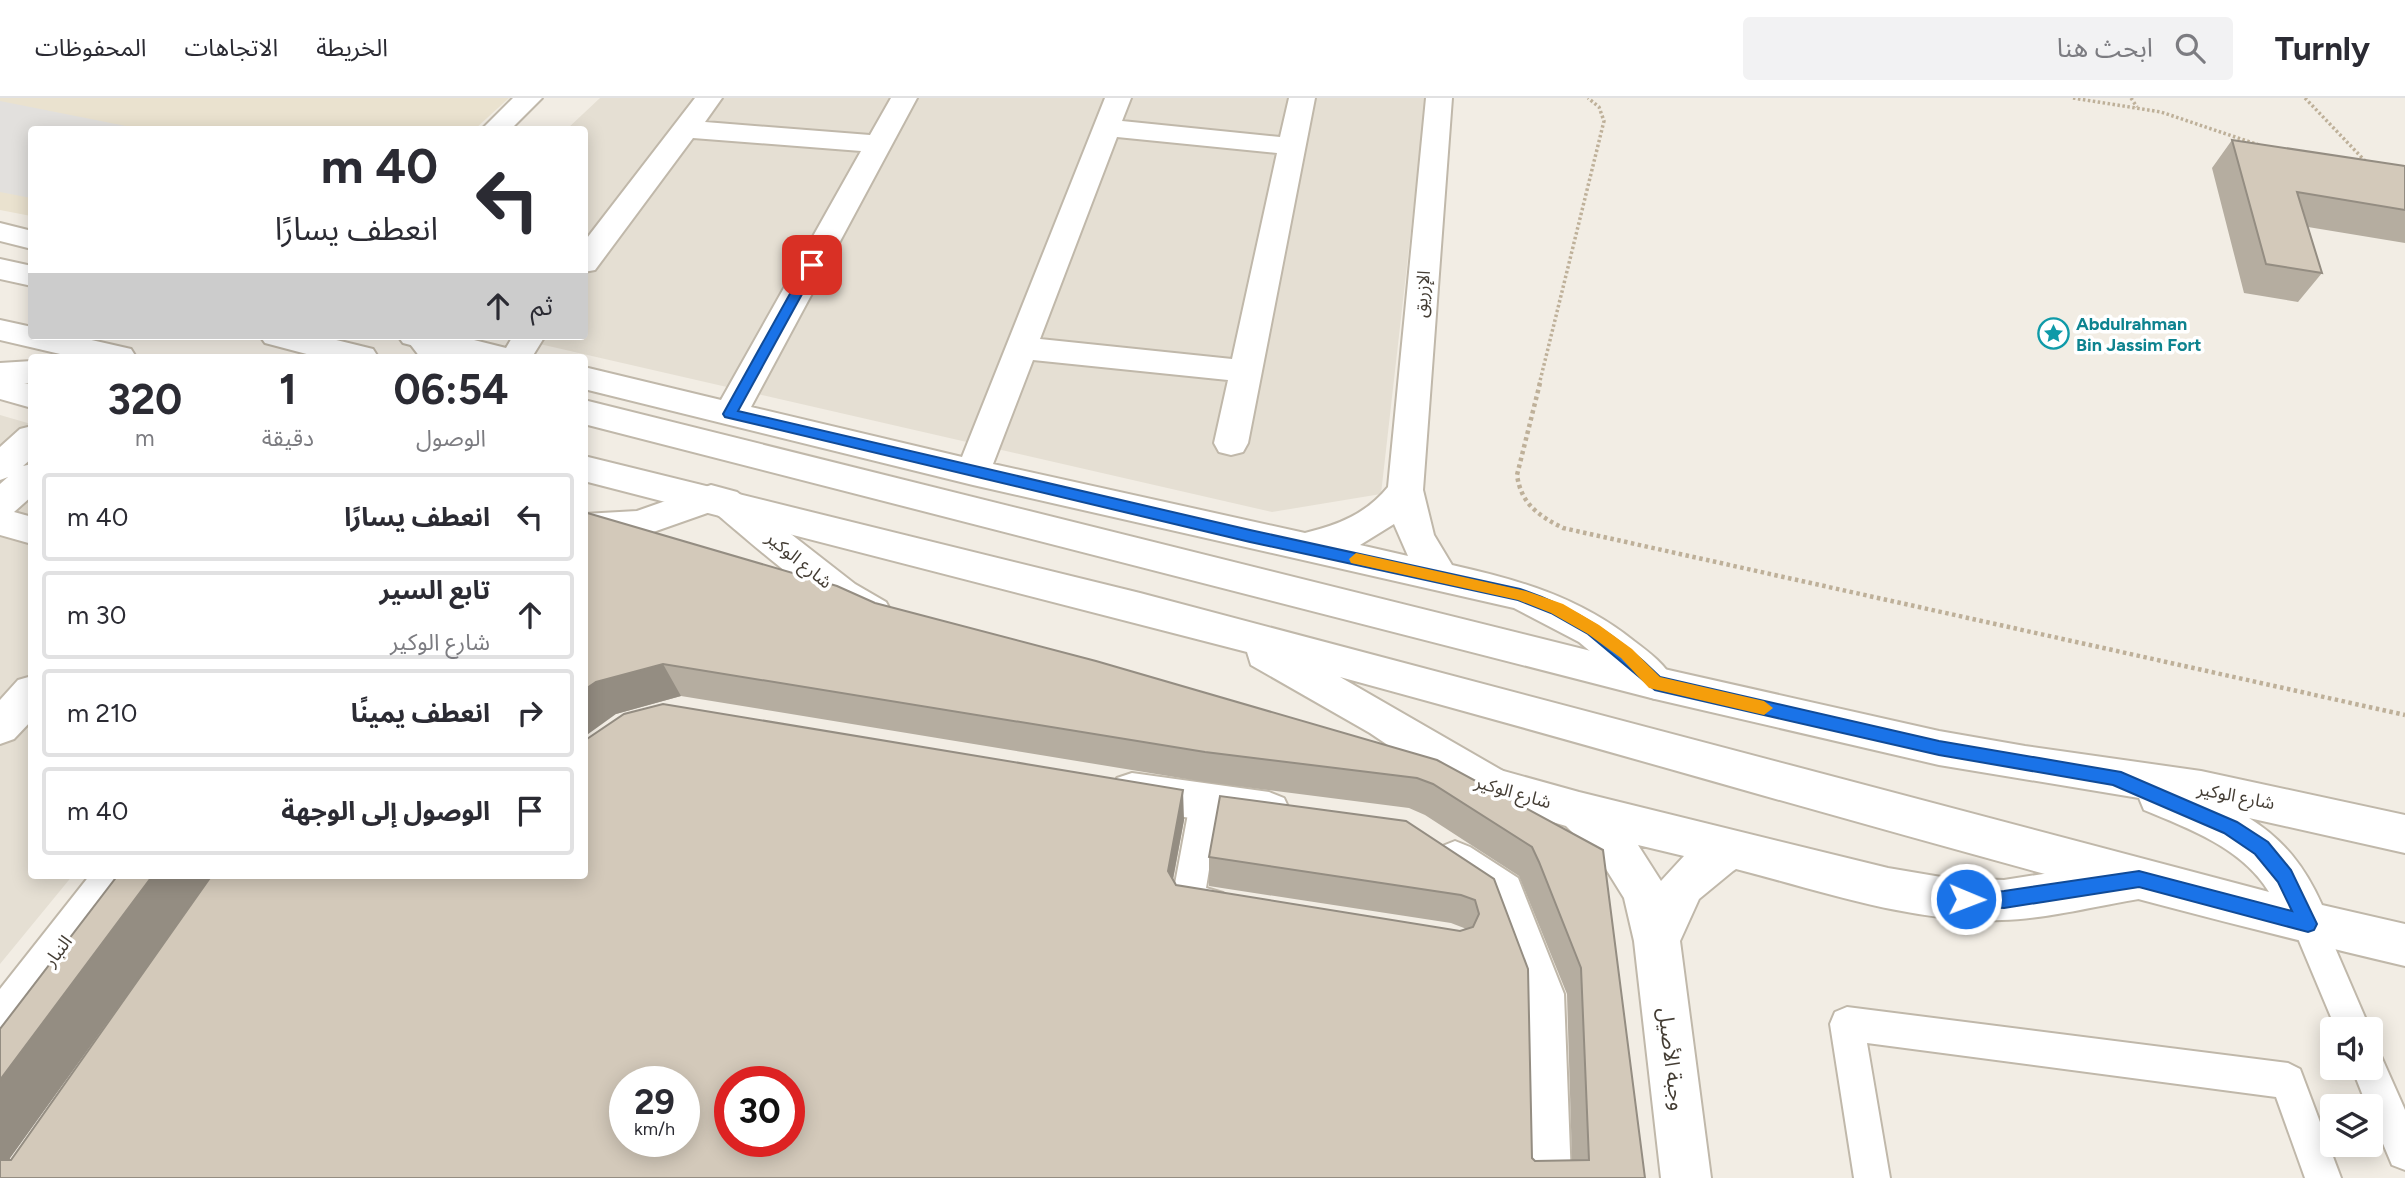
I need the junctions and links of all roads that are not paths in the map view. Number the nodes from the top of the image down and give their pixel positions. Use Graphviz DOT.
graph roads {
  1 [pos="529,98"];
  2 [pos="709,98"];
  3 [pos="904,98"];
  4 [pos="1118,98"];
  5 [pos="1303,98"];
  6 [pos="1439,98"];
  7 [pos="498,126"];
  8 [pos="1106,128"];
  9 [pos="686,129"];
  10 [pos="878,144"];
  11 [pos="1292,146"];
  12 [pos="0,232"];
  13 [pos="28,239"];
  14 [pos="588,258"];
  15 [pos="0,269"];
  16 [pos="28,275"];
  17 [pos="0,330"];
  18 [pos="28,336"];
  19 [pos="44,340"];
  20 [pos="292,340"];
  21 [pos="424,343"];
  22 [pos="1021,348"];
  23 [pos="107,354"];
  24 [pos="350,354"];
  25 [pos="484,354"];
  26 [pos="1246,371"];
  27 [pos="28,372"];
  28 [pos="0,374"];
  29 [pos="588,379"];
  30 [pos="0,388"];
  31 [pos="28,396"];
  32 [pos="588,413"];
  33 [pos="730,414"];
  34 [pos="28,442"];
  35 [pos="1231,443"];
  36 [pos="0,467"];
  37 [pos="588,469"];
  38 [pos="973,472"];
  39 [pos="28,480"];
  40 [pos="1405,490"];
  41 [pos="718,499"];
  42 [pos="0,504"];
  43 [pos="0,522"];
  44 [pos="588,528"];
  45 [pos="28,530"];
  46 [pos="1301,548"];
  47 [pos="1439,576"];
  48 [pos="1211,625"];
  49 [pos="912,626"];
  50 [pos="1655,683"];
  51 [pos="28,696"];
  52 [pos="0,727"];
  53 [pos="1351,747"];
  54 [pos="2115,778"];
  55 [pos="1488,784"];
  56 [pos="1095,785"];
  57 [pos="1205,803"];
  58 [pos="1579,811"];
  59 [pos="1300,816"];
  60 [pos="2405,834"];
  61 [pos="1421,838"];
  62 [pos="1734,848"];
  63 [pos="113,879"];
  64 [pos="2139,879"];
  65 [pos="1244,909"];
  66 [pos="2308,924"];
  67 [pos="1657,941"];
  68 [pos="2405,945"];
  69 [pos="2348,1017"];
  70 [pos="0,1027"];
  71 [pos="2374,1080"];
  72 [pos="2405,1152"];
  73 [pos="1693,1177"];
  74 [pos="1546,1178"];
  75 [pos="1872,1178"];
  76 [pos="2323,1178"];
  1 -- 7 [label="street"];
  2 -- 9 [label="street"];
  3 -- 10 [label="street"];
  4 -- 8 [label="street"];
  5 -- 11 [label="street"];
  6 -- 40 [label="street, الإزريق"];
  8 -- 11 [label="street"];
  8 -- 22 [label="street"];
  9 -- 10 [label="street"];
  9 -- 14 [label="street"];
  10 -- 33 [label="street"];
  11 -- 26 [label="street"];
  12 -- 13 [label="street"];
  15 -- 16 [label="street"];
  17 -- 18 [label="street"];
  19 -- 23 [label="street"];
  20 -- 24 [label="street"];
  21 -- 25 [label="street"];
  22 -- 26 [label="street"];
  22 -- 38 [label="street"];
  26 -- 35 [label="street"];
  27 -- 28 [label="street"];
  29 -- 33 [label="street"];
  30 -- 31 [label="street"];
  32 -- 50 [label="street, شارع الوكير"];
  33 -- 38 [label="street"];
  34 -- 36 [label="street"];
  37 -- 41 [label="street, شارع الوكير"];
  38 -- 46 [label="street"];
  39 -- 42 [label="street"];
  40 -- 46 [label="street"];
  40 -- 47 [label="street, الإزريق"];
  41 -- 44 [label="street"];
  41 -- 48 [label="street, شارع الوكير"];
  41 -- 49 [label="street, شارع الوكير"];
  43 -- 45 [label="street"];
  46 -- 47 [label="street"];
  47 -- 50 [label="street"];
  48 -- 55 [label="street"];
  48 -- 64 [label="street, شارع الوكير"];
  50 -- 54 [label="street, شارع الوكير"];
  51 -- 52 [label="street"];
  53 -- 55 [label="street, شارع الوكير"];
  54 -- 60 [label="street, شارع الوكير"];
  54 -- 66 [label="street"];
  55 -- 58 [label="street, شارع الوكير"];
  56 -- 57 [label="street"];
  57 -- 59 [label="street"];
  57 -- 65 [label="lane"];
  58 -- 62 [label="street, شارع الوكير"];
  58 -- 67 [label="street, وجبة الأصيل"];
  61 -- 74 [label="street"];
  62 -- 64 [label="street, شارع الوكير"];
  62 -- 67 [label="street, وجبة الأصيل"];
  63 -- 70 [label="street, النبار"];
  64 -- 66 [label="street, شارع الوكير"];
  66 -- 68 [label="street, شارع الوكير"];
  66 -- 69 [label="lane"];
  67 -- 73 [label="street, وجبة الأصيل"];
  71 -- 72 [label="lane"];
  75 -- 76 [label="lane"];
}
